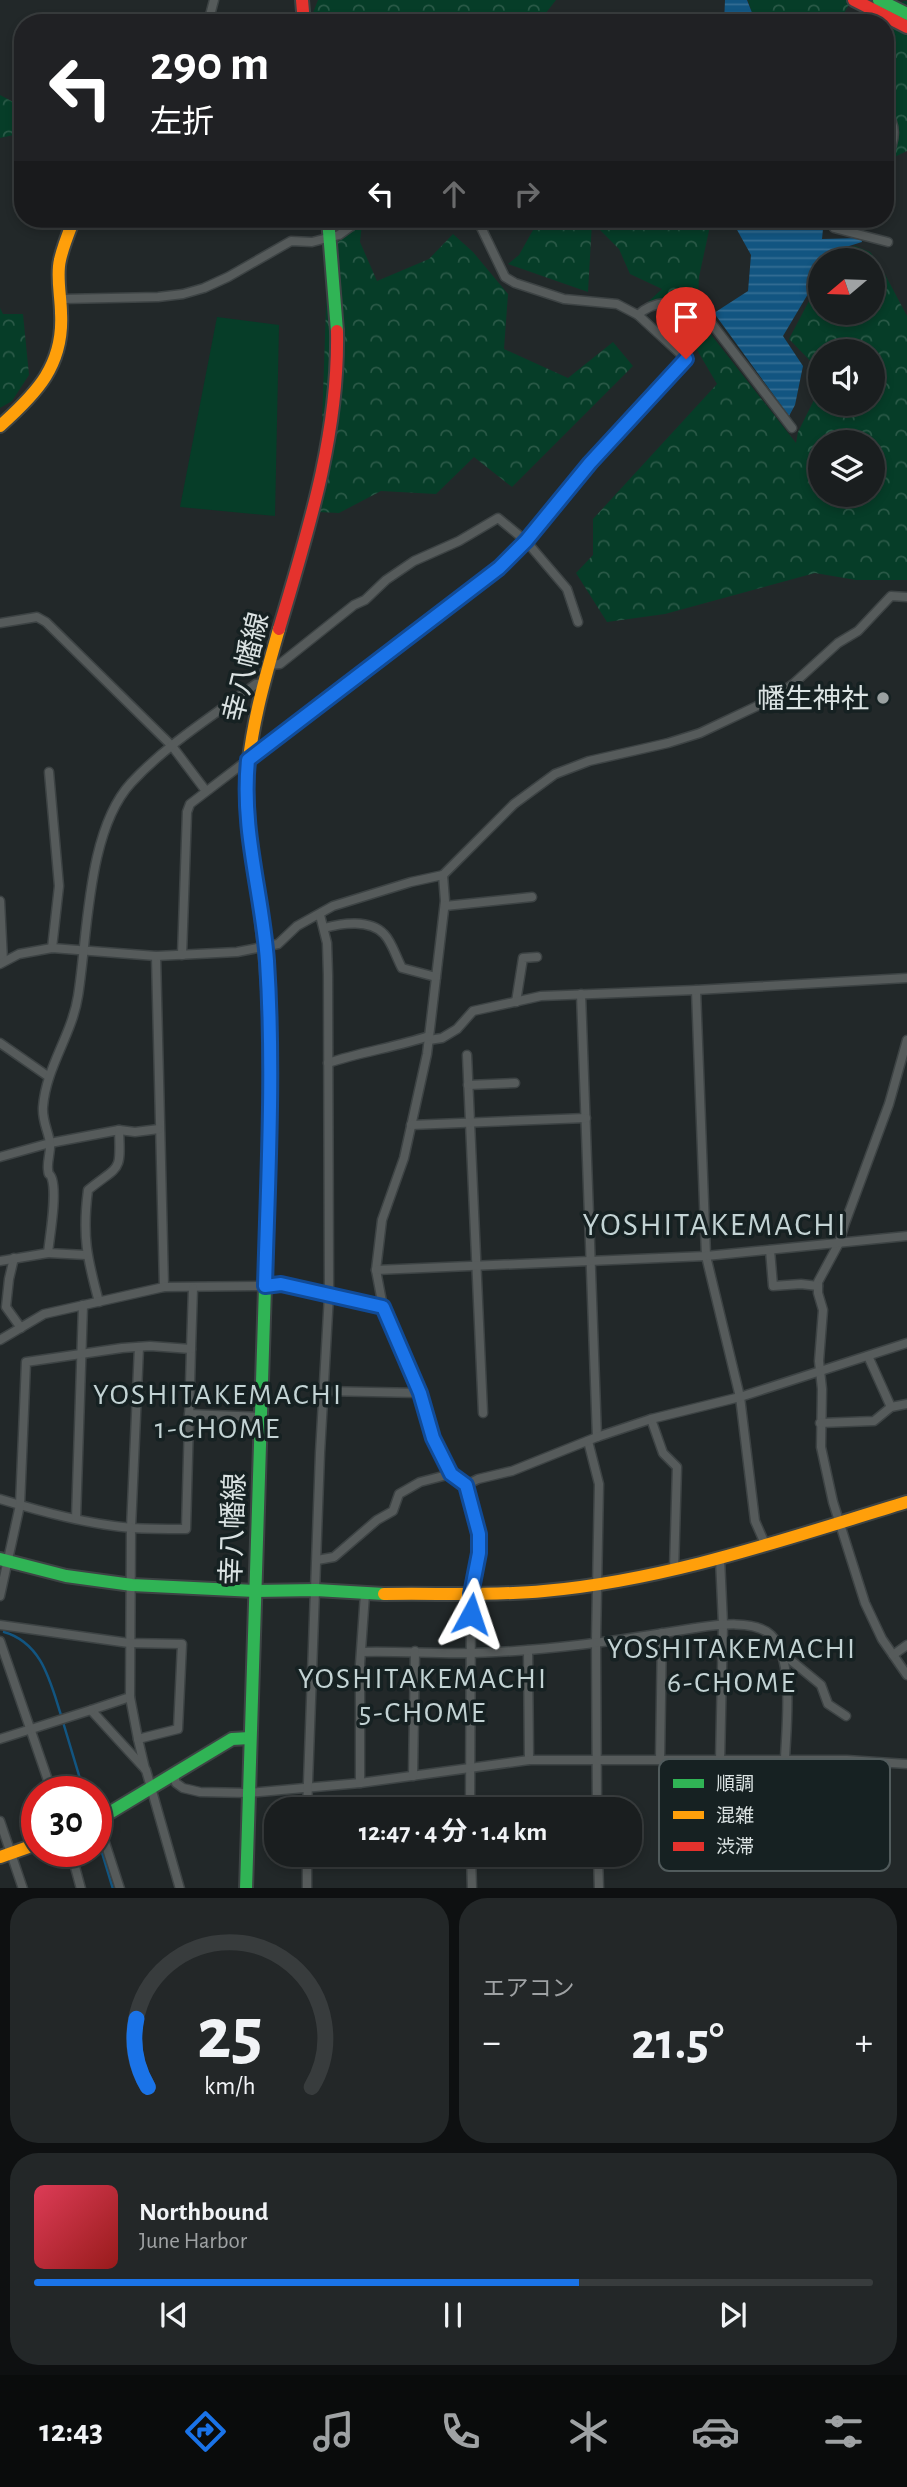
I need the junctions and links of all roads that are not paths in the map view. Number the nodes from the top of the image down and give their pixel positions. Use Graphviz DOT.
graph roads {
  1 [pos="854,0"];
  2 [pos="878,0"];
  3 [pos="881,14"];
  4 [pos="907,14"];
  5 [pos="71,228"];
  6 [pos="329,228"];
  7 [pos="349,228"];
  8 [pos="481,228"];
  9 [pos="834,228"];
  10 [pos="330,239"];
  11 [pos="888,242"];
  12 [pos="62,299"];
  13 [pos="638,315"];
  14 [pos="0,426"];
  15 [pos="792,428"];
  16 [pos="526,541"];
  17 [pos="907,597"];
  18 [pos="578,622"];
  19 [pos="0,624"];
  20 [pos="270,665"];
  21 [pos="264,683"];
  22 [pos="172,746"];
  23 [pos="248,760"];
  24 [pos="49,772"];
  25 [pos="206,791"];
  26 [pos="443,875"];
  27 [pos="532,897"];
  28 [pos="0,901"];
  29 [pos="444,906"];
  30 [pos="320,915"];
  31 [pos="324,928"];
  32 [pos="52,948"];
  33 [pos="266,948"];
  34 [pos="83,951"];
  35 [pos="182,955"];
  36 [pos="156,956"];
  37 [pos="537,957"];
  38 [pos="1,963"];
  39 [pos="436,977"];
  40 [pos="907,978"];
  41 [pos="696,990"];
  42 [pos="581,994"];
  43 [pos="516,1002"];
  44 [pos="429,1038"];
  45 [pos="907,1040"];
  46 [pos="0,1043"];
  47 [pos="467,1055"];
  48 [pos="328,1063"];
  49 [pos="49,1076"];
  50 [pos="515,1083"];
  51 [pos="468,1084"];
  52 [pos="586,1118"];
  53 [pos="468,1122"];
  54 [pos="411,1125"];
  55 [pos="159,1129"];
  56 [pos="119,1130"];
  57 [pos="50,1143"];
  58 [pos="0,1157"];
  59 [pos="907,1236"];
  60 [pos="839,1243"];
  61 [pos="769,1250"];
  62 [pos="48,1253"];
  63 [pos="86,1255"];
  64 [pos="706,1256"];
  65 [pos="14,1258"];
  66 [pos="0,1261"];
  67 [pos="590,1262"];
  68 [pos="477,1266"];
  69 [pos="376,1270"];
  70 [pos="265,1286"];
  71 [pos="818,1286"];
  72 [pos="164,1287"];
  73 [pos="193,1288"];
  74 [pos="329,1294"];
  75 [pos="99,1302"];
  76 [pos="83,1305"];
  77 [pos="383,1307"];
  78 [pos="21,1328"];
  79 [pos="0,1340"];
  80 [pos="907,1343"];
  81 [pos="139,1347"];
  82 [pos="191,1349"];
  83 [pos="82,1355"];
  84 [pos="868,1356"];
  85 [pos="819,1372"];
  86 [pos="324,1391"];
  87 [pos="420,1393"];
  88 [pos="740,1397"];
  89 [pos="907,1404"];
  90 [pos="891,1407"];
  91 [pos="483,1413"];
  92 [pos="189,1414"];
  93 [pos="261,1417"];
  94 [pos="651,1419"];
  95 [pos="820,1423"];
  96 [pos="597,1437"];
  97 [pos="588,1441"];
  98 [pos="451,1474"];
  99 [pos="466,1485"];
  100 [pos="0,1499"];
  101 [pos="907,1502"];
  102 [pos="20,1505"];
  103 [pos="76,1519"];
  104 [pos="838,1522"];
  105 [pos="131,1528"];
  106 [pos="766,1546"];
  107 [pos="720,1559"];
  108 [pos="5,1560"];
  109 [pos="317,1560"];
  110 [pos="674,1570"];
  111 [pos="598,1584"];
  112 [pos="132,1585"];
  113 [pos="316,1590"];
  114 [pos="255,1591"];
  115 [pos="365,1594"];
  116 [pos="471,1594"];
  117 [pos="0,1597"];
  118 [pos="723,1623"];
  119 [pos="0,1625"];
  120 [pos="662,1633"];
  121 [pos="0,1641"];
  122 [pos="596,1642"];
  123 [pos="129,1643"];
  124 [pos="907,1644"];
  125 [pos="528,1650"];
  126 [pos="415,1651"];
  127 [pos="362,1652"];
  128 [pos="471,1653"];
  129 [pos="782,1653"];
  130 [pos="893,1655"];
  131 [pos="907,1675"];
  132 [pos="130,1697"];
  133 [pos="91,1710"];
  134 [pos="845,1716"];
  135 [pos="30,1728"];
  136 [pos="250,1738"];
  137 [pos="0,1739"];
  138 [pos="138,1739"];
  139 [pos="659,1759"];
  140 [pos="660,1759"];
  141 [pos="720,1759"];
  142 [pos="785,1759"];
  143 [pos="529,1760"];
  144 [pos="597,1762"];
  145 [pos="469,1769"];
  146 [pos="146,1770"];
  147 [pos="46,1776"];
  148 [pos="174,1776"];
  149 [pos="413,1776"];
  150 [pos="359,1783"];
  151 [pos="150,1789"];
  152 [pos="307,1789"];
  153 [pos="249,1793"];
  154 [pos="307,1797"];
  155 [pos="470,1797"];
  156 [pos="597,1797"];
  157 [pos="112,1812"];
  158 [pos="0,1821"];
  159 [pos="5,1855"];
  160 [pos="112,1865"];
  161 [pos="75,1867"];
  162 [pos="307,1867"];
  163 [pos="471,1867"];
  164 [pos="598,1867"];
  165 [pos="23,1888"];
  166 [pos="81,1888"];
  167 [pos="120,1888"];
  168 [pos="180,1888"];
  169 [pos="246,1888"];
  170 [pos="307,1888"];
  171 [pos="472,1888"];
  172 [pos="598,1888"];
  1 -- 3 [label="main road"];
  2 -- 4 [label="main road"];
  5 -- 12 [label="main road"];
  6 -- 10 [label="main road, 幸八幡線"];
  7 -- 10 [label="street"];
  8 -- 13 [label="street"];
  9 -- 11 [label="street"];
  10 -- 12 [label="street"];
  10 -- 20 [label="main road, 幸八幡線"];
  12 -- 14 [label="main road"];
  13 -- 15 [label="street"];
  13 -- 16 [label="street"];
  16 -- 18 [label="street"];
  16 -- 20 [label="street"];
  16 -- 23 [label="street"];
  17 -- 26 [label="street"];
  19 -- 22 [label="street"];
  20 -- 21 [label="main road, 幸八幡線"];
  21 -- 22 [label="street"];
  21 -- 23 [label="main road, 幸八幡線"];
  22 -- 25 [label="street"];
  22 -- 34 [label="street"];
  23 -- 25 [label="street"];
  23 -- 33 [label="main road, 幸八幡線"];
  24 -- 32 [label="street"];
  25 -- 35 [label="street"];
  26 -- 29 [label="street"];
  26 -- 30 [label="street"];
  27 -- 29 [label="street"];
  28 -- 38 [label="street"];
  29 -- 39 [label="street"];
  30 -- 31 [label="street"];
  30 -- 33 [label="street"];
  31 -- 39 [label="street"];
  31 -- 48 [label="street"];
  32 -- 34 [label="street"];
  32 -- 38 [label="street"];
  33 -- 35 [label="street"];
  33 -- 70 [label="main road, 幸八幡線"];
  34 -- 36 [label="street"];
  34 -- 49 [label="street"];
  35 -- 36 [label="street"];
  36 -- 55 [label="street"];
  37 -- 43 [label="street"];
  39 -- 44 [label="street"];
  40 -- 41 [label="street"];
  41 -- 42 [label="street"];
  41 -- 64 [label="street"];
  42 -- 43 [label="street"];
  42 -- 52 [label="street"];
  43 -- 44 [label="street"];
  44 -- 48 [label="street"];
  44 -- 54 [label="street"];
  45 -- 60 [label="street"];
  46 -- 49 [label="street"];
  47 -- 51 [label="street"];
  48 -- 74 [label="street"];
  49 -- 57 [label="street"];
  50 -- 51 [label="street"];
  51 -- 53 [label="street"];
  52 -- 53 [label="street"];
  52 -- 67 [label="street"];
  53 -- 54 [label="street"];
  53 -- 68 [label="street"];
  54 -- 69 [label="street"];
  55 -- 56 [label="street"];
  55 -- 72 [label="street"];
  56 -- 57 [label="street"];
  56 -- 63 [label="street"];
  57 -- 58 [label="street"];
  57 -- 62 [label="street"];
  59 -- 60 [label="street"];
  60 -- 61 [label="street"];
  60 -- 71 [label="street"];
  61 -- 64 [label="street"];
  61 -- 71 [label="street"];
  62 -- 63 [label="street"];
  62 -- 65 [label="street"];
  63 -- 75 [label="street"];
  64 -- 67 [label="street"];
  64 -- 88 [label="street"];
  65 -- 66 [label="street"];
  65 -- 78 [label="street"];
  67 -- 68 [label="street"];
  67 -- 96 [label="street"];
  68 -- 69 [label="street"];
  68 -- 91 [label="street"];
  69 -- 77 [label="street"];
  70 -- 73 [label="street"];
  70 -- 74 [label="street"];
  70 -- 93 [label="main road, 幸八幡線"];
  71 -- 85 [label="street"];
  72 -- 73 [label="street"];
  72 -- 75 [label="street"];
  73 -- 82 [label="street"];
  74 -- 77 [label="street"];
  74 -- 86 [label="street"];
  75 -- 76 [label="street"];
  76 -- 78 [label="street"];
  76 -- 83 [label="street"];
  77 -- 87 [label="street"];
  78 -- 79 [label="street"];
  80 -- 84 [label="street"];
  81 -- 82 [label="street"];
  81 -- 83 [label="street"];
  81 -- 105 [label="street"];
  82 -- 92 [label="street"];
  83 -- 102 [label="street"];
  83 -- 103 [label="street"];
  84 -- 85 [label="street"];
  84 -- 90 [label="street"];
  85 -- 88 [label="street"];
  85 -- 95 [label="street"];
  86 -- 87 [label="street"];
  86 -- 109 [label="street"];
  87 -- 98 [label="street"];
  88 -- 94 [label="street"];
  88 -- 106 [label="street"];
  89 -- 90 [label="street"];
  90 -- 95 [label="street"];
  92 -- 93 [label="street"];
  92 -- 105 [label="street"];
  93 -- 114 [label="main road, 幸八幡線"];
  94 -- 96 [label="street"];
  94 -- 110 [label="street"];
  95 -- 104 [label="street"];
  96 -- 97 [label="street"];
  97 -- 99 [label="street"];
  97 -- 111 [label="street"];
  98 -- 99 [label="street"];
  98 -- 109 [label="street"];
  99 -- 116 [label="street"];
  100 -- 102 [label="street"];
  101 -- 104 [label="main road"];
  102 -- 103 [label="street"];
  102 -- 108 [label="street"];
  103 -- 105 [label="street"];
  104 -- 106 [label="main road"];
  104 -- 130 [label="street"];
  105 -- 112 [label="street"];
  106 -- 107 [label="main road"];
  107 -- 110 [label="main road"];
  107 -- 118 [label="street"];
  108 -- 112 [label="main road"];
  108 -- 117 [label="street"];
  109 -- 113 [label="street"];
  110 -- 111 [label="main road"];
  111 -- 116 [label="main road"];
  111 -- 122 [label="street"];
  112 -- 114 [label="main road"];
  112 -- 123 [label="street"];
  113 -- 114 [label="main road"];
  113 -- 115 [label="main road"];
  113 -- 152 [label="street"];
  114 -- 136 [label="main road, 幸八幡線"];
  115 -- 116 [label="main road"];
  115 -- 127 [label="street"];
  116 -- 128 [label="street"];
  118 -- 120 [label="street"];
  118 -- 129 [label="street"];
  118 -- 141 [label="street"];
  119 -- 123 [label="street"];
  120 -- 122 [label="street"];
  120 -- 140 [label="street"];
  121 -- 135 [label="street"];
  122 -- 125 [label="street"];
  122 -- 144 [label="street"];
  123 -- 132 [label="street"];
  123 -- 138 [label="street"];
  124 -- 130 [label="street"];
  125 -- 128 [label="street"];
  125 -- 143 [label="street"];
  126 -- 127 [label="street"];
  126 -- 128 [label="street"];
  126 -- 149 [label="street"];
  127 -- 150 [label="street"];
  128 -- 145 [label="street"];
  129 -- 134 [label="street"];
  129 -- 142 [label="street"];
  130 -- 131 [label="street"];
  132 -- 133 [label="street"];
  132 -- 138 [label="street"];
  133 -- 135 [label="street"];
  133 -- 146 [label="street"];
  135 -- 137 [label="street"];
  135 -- 147 [label="street"];
  136 -- 148 [label="main road"];
  136 -- 153 [label="main road, 幸八幡線"];
  138 -- 146 [label="street"];
  139 -- 144 [label="street"];
  143 -- 144 [label="street"];
  143 -- 145 [label="street"];
  144 -- 156 [label="street"];
  145 -- 149 [label="street"];
  145 -- 155 [label="street"];
  146 -- 151 [label="street"];
  148 -- 151 [label="main road"];
  148 -- 153 [label="street"];
  149 -- 150 [label="street"];
  150 -- 152 [label="street"];
  151 -- 157 [label="main road"];
  151 -- 168 [label="street"];
  152 -- 153 [label="street"];
  152 -- 154 [label="street"];
  153 -- 169 [label="main road, 幸八幡線"];
  158 -- 159 [label="street"];
  159 -- 165 [label="street"];
  160 -- 167 [label="street"];
  161 -- 166 [label="street"];
  162 -- 170 [label="street"];
  163 -- 171 [label="street"];
  164 -- 172 [label="street"];
}
